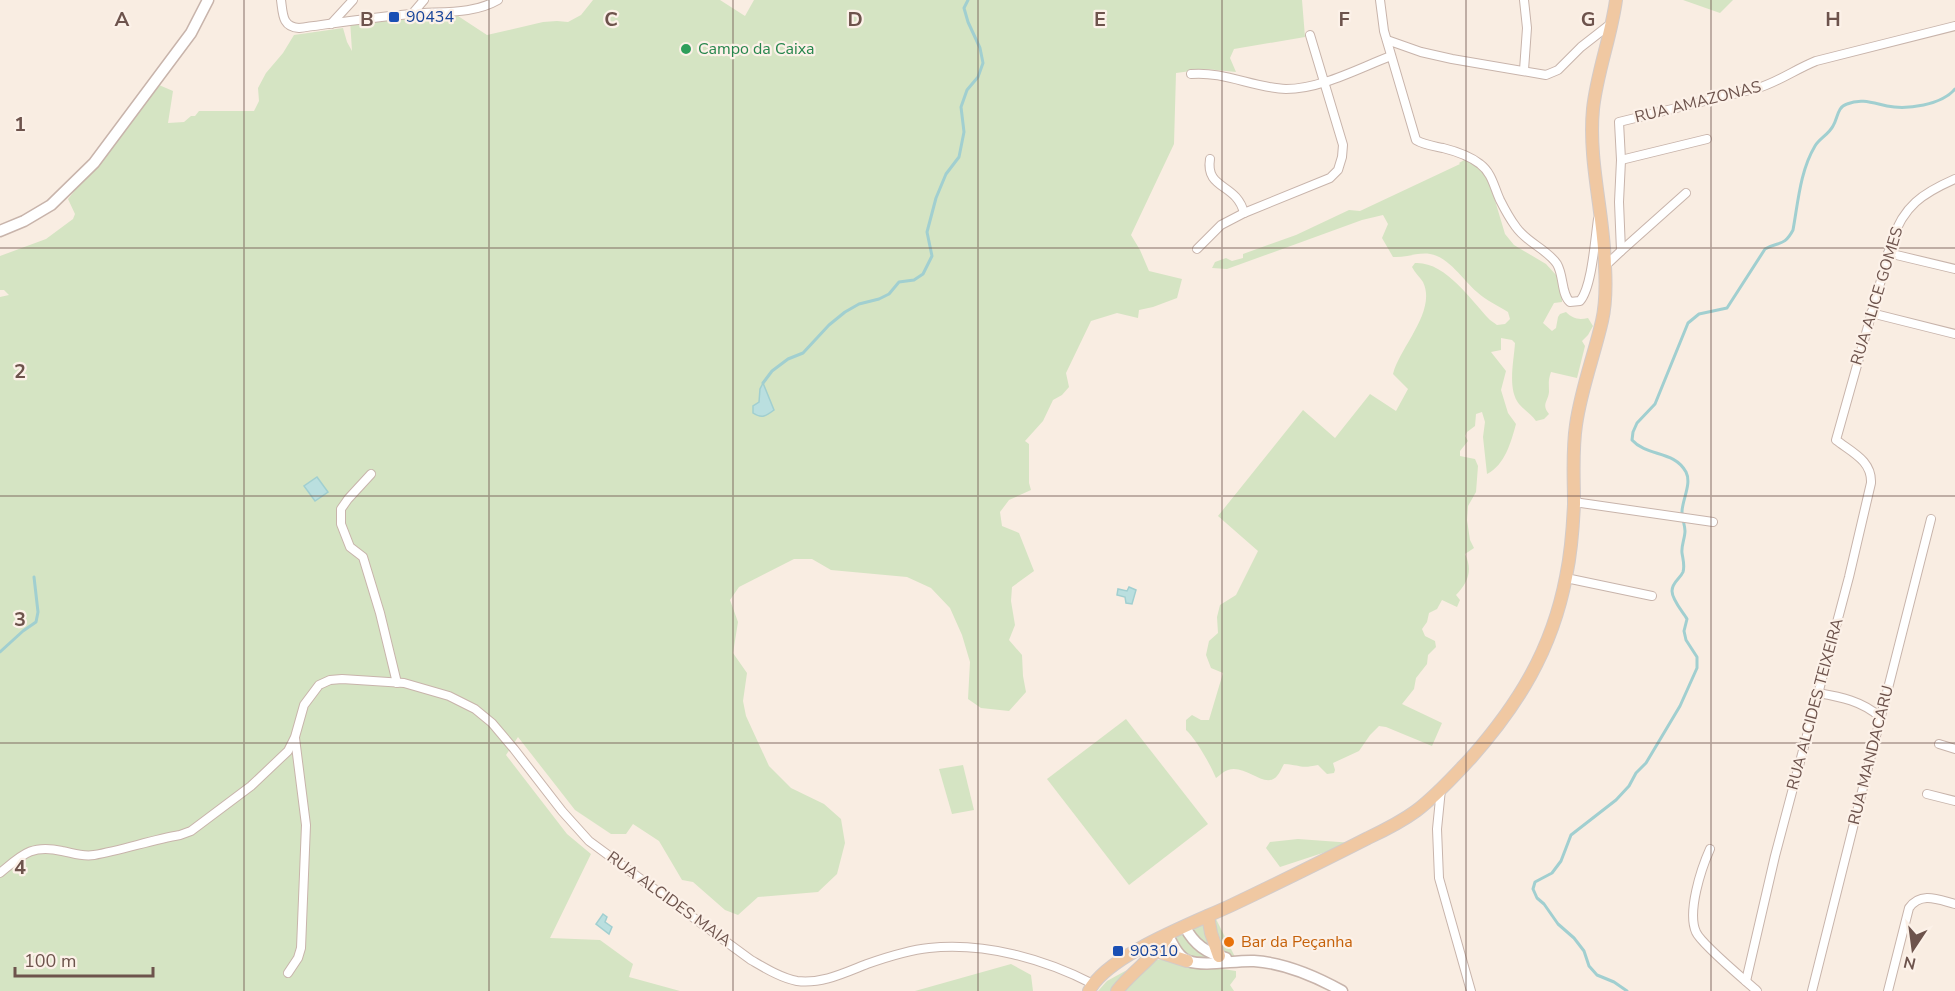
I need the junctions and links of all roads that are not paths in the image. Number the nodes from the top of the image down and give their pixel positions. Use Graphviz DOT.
graph roads {
  1 [pos="208,0"];
  2 [pos="353,0"];
  3 [pos="424,0"];
  4 [pos="498,0"];
  5 [pos="1380,0"];
  6 [pos="1524,0"];
  7 [pos="1616,0"];
  8 [pos="282,1"];
  9 [pos="412,14"];
  10 [pos="1613,21"];
  11 [pos="331,24"];
  12 [pos="1955,26"];
  13 [pos="1310,35"];
  14 [pos="1387,40"];
  15 [pos="1391,56"];
  16 [pos="1524,70"];
  17 [pos="1191,74"];
  18 [pos="1325,82"];
  19 [pos="1707,139"];
  20 [pos="1210,159"];
  21 [pos="1621,160"];
  22 [pos="1955,178"];
  23 [pos="1686,193"];
  24 [pos="1600,208"];
  25 [pos="1244,213"];
  26 [pos="0,231"];
  27 [pos="1197,249"];
  28 [pos="1621,251"];
  29 [pos="1888,253"];
  30 [pos="1605,266"];
  31 [pos="1955,269"];
  32 [pos="1871,313"];
  33 [pos="1955,334"];
  34 [pos="1836,441"];
  35 [pos="371,474"];
  36 [pos="1574,502"];
  37 [pos="1931,519"];
  38 [pos="1713,522"];
  39 [pos="1566,578"];
  40 [pos="1652,596"];
  41 [pos="397,683"];
  42 [pos="1818,693"];
  43 [pos="1880,717"];
  44 [pos="295,737"];
  45 [pos="1939,744"];
  46 [pos="1955,748"];
  47 [pos="1441,789"];
  48 [pos="1927,794"];
  49 [pos="1955,801"];
  50 [pos="1710,849"];
  51 [pos="0,873"];
  52 [pos="1955,904"];
  53 [pos="1208,916"];
  54 [pos="1185,927"];
  55 [pos="1168,935"];
  56 [pos="1156,951"];
  57 [pos="1219,957"];
  58 [pos="1187,961"];
  59 [pos="1237,961"];
  60 [pos="288,973"];
  61 [pos="1746,981"];
  62 [pos="1091,988"];
  63 [pos="1117,991"];
  64 [pos="1342,991"];
  65 [pos="1471,991"];
  66 [pos="1757,991"];
  67 [pos="1812,991"];
  68 [pos="1888,991"];
  1 -- 26 [label="street"];
  2 -- 11 [label="street"];
  3 -- 9 [label="street"];
  4 -- 9 [label="street"];
  5 -- 14 [label="street"];
  6 -- 16 [label="street"];
  7 -- 10 [label="main road"];
  8 -- 11 [label="street"];
  9 -- 11 [label="street"];
  10 -- 16 [label="street"];
  10 -- 24 [label="main road"];
  12 -- 21 [label="street, RUA AMAZONAS"];
  13 -- 18 [label="street"];
  14 -- 15 [label="street"];
  14 -- 16 [label="street"];
  15 -- 18 [label="street"];
  15 -- 24 [label="street"];
  17 -- 18 [label="street"];
  18 -- 25 [label="street"];
  19 -- 21 [label="street"];
  20 -- 25 [label="street"];
  21 -- 28 [label="street, RUA AMAZONAS"];
  22 -- 29 [label="street, RUA ALICE GOMES"];
  23 -- 28 [label="street"];
  24 -- 30 [label="main road"];
  25 -- 27 [label="street"];
  28 -- 30 [label="street"];
  29 -- 31 [label="street"];
  29 -- 32 [label="street, RUA ALICE GOMES"];
  30 -- 36 [label="main road"];
  32 -- 33 [label="street"];
  32 -- 34 [label="street, RUA ALICE GOMES"];
  34 -- 42 [label="street, RUA ALCIDES TEIXEIRA"];
  35 -- 41 [label="street"];
  36 -- 38 [label="street"];
  36 -- 39 [label="main road"];
  37 -- 43 [label="street, RUA MANDACARU"];
  39 -- 40 [label="street"];
  39 -- 47 [label="main road"];
  41 -- 44 [label="street, RUA ALCIDES MAIA"];
  41 -- 62 [label="street, RUA ALCIDES MAIA"];
  42 -- 43 [label="street"];
  42 -- 61 [label="street, RUA ALCIDES TEIXEIRA"];
  43 -- 67 [label="street, RUA MANDACARU"];
  44 -- 51 [label="street"];
  44 -- 60 [label="street"];
  45 -- 46 [label="street"];
  47 -- 53 [label="main road"];
  47 -- 65 [label="street"];
  48 -- 49 [label="street"];
  50 -- 61 [label="street"];
  52 -- 68 [label="street"];
  53 -- 54 [label="main road"];
  53 -- 57 [label="main road"];
  54 -- 55 [label="main road"];
  54 -- 57 [label="street"];
  55 -- 56 [label="main road"];
  55 -- 58 [label="street"];
  55 -- 62 [label="main road"];
  56 -- 58 [label="main road"];
  56 -- 63 [label="main road"];
  57 -- 59 [label="street"];
  58 -- 59 [label="street"];
  59 -- 64 [label="street"];
  61 -- 66 [label="street"];
}
